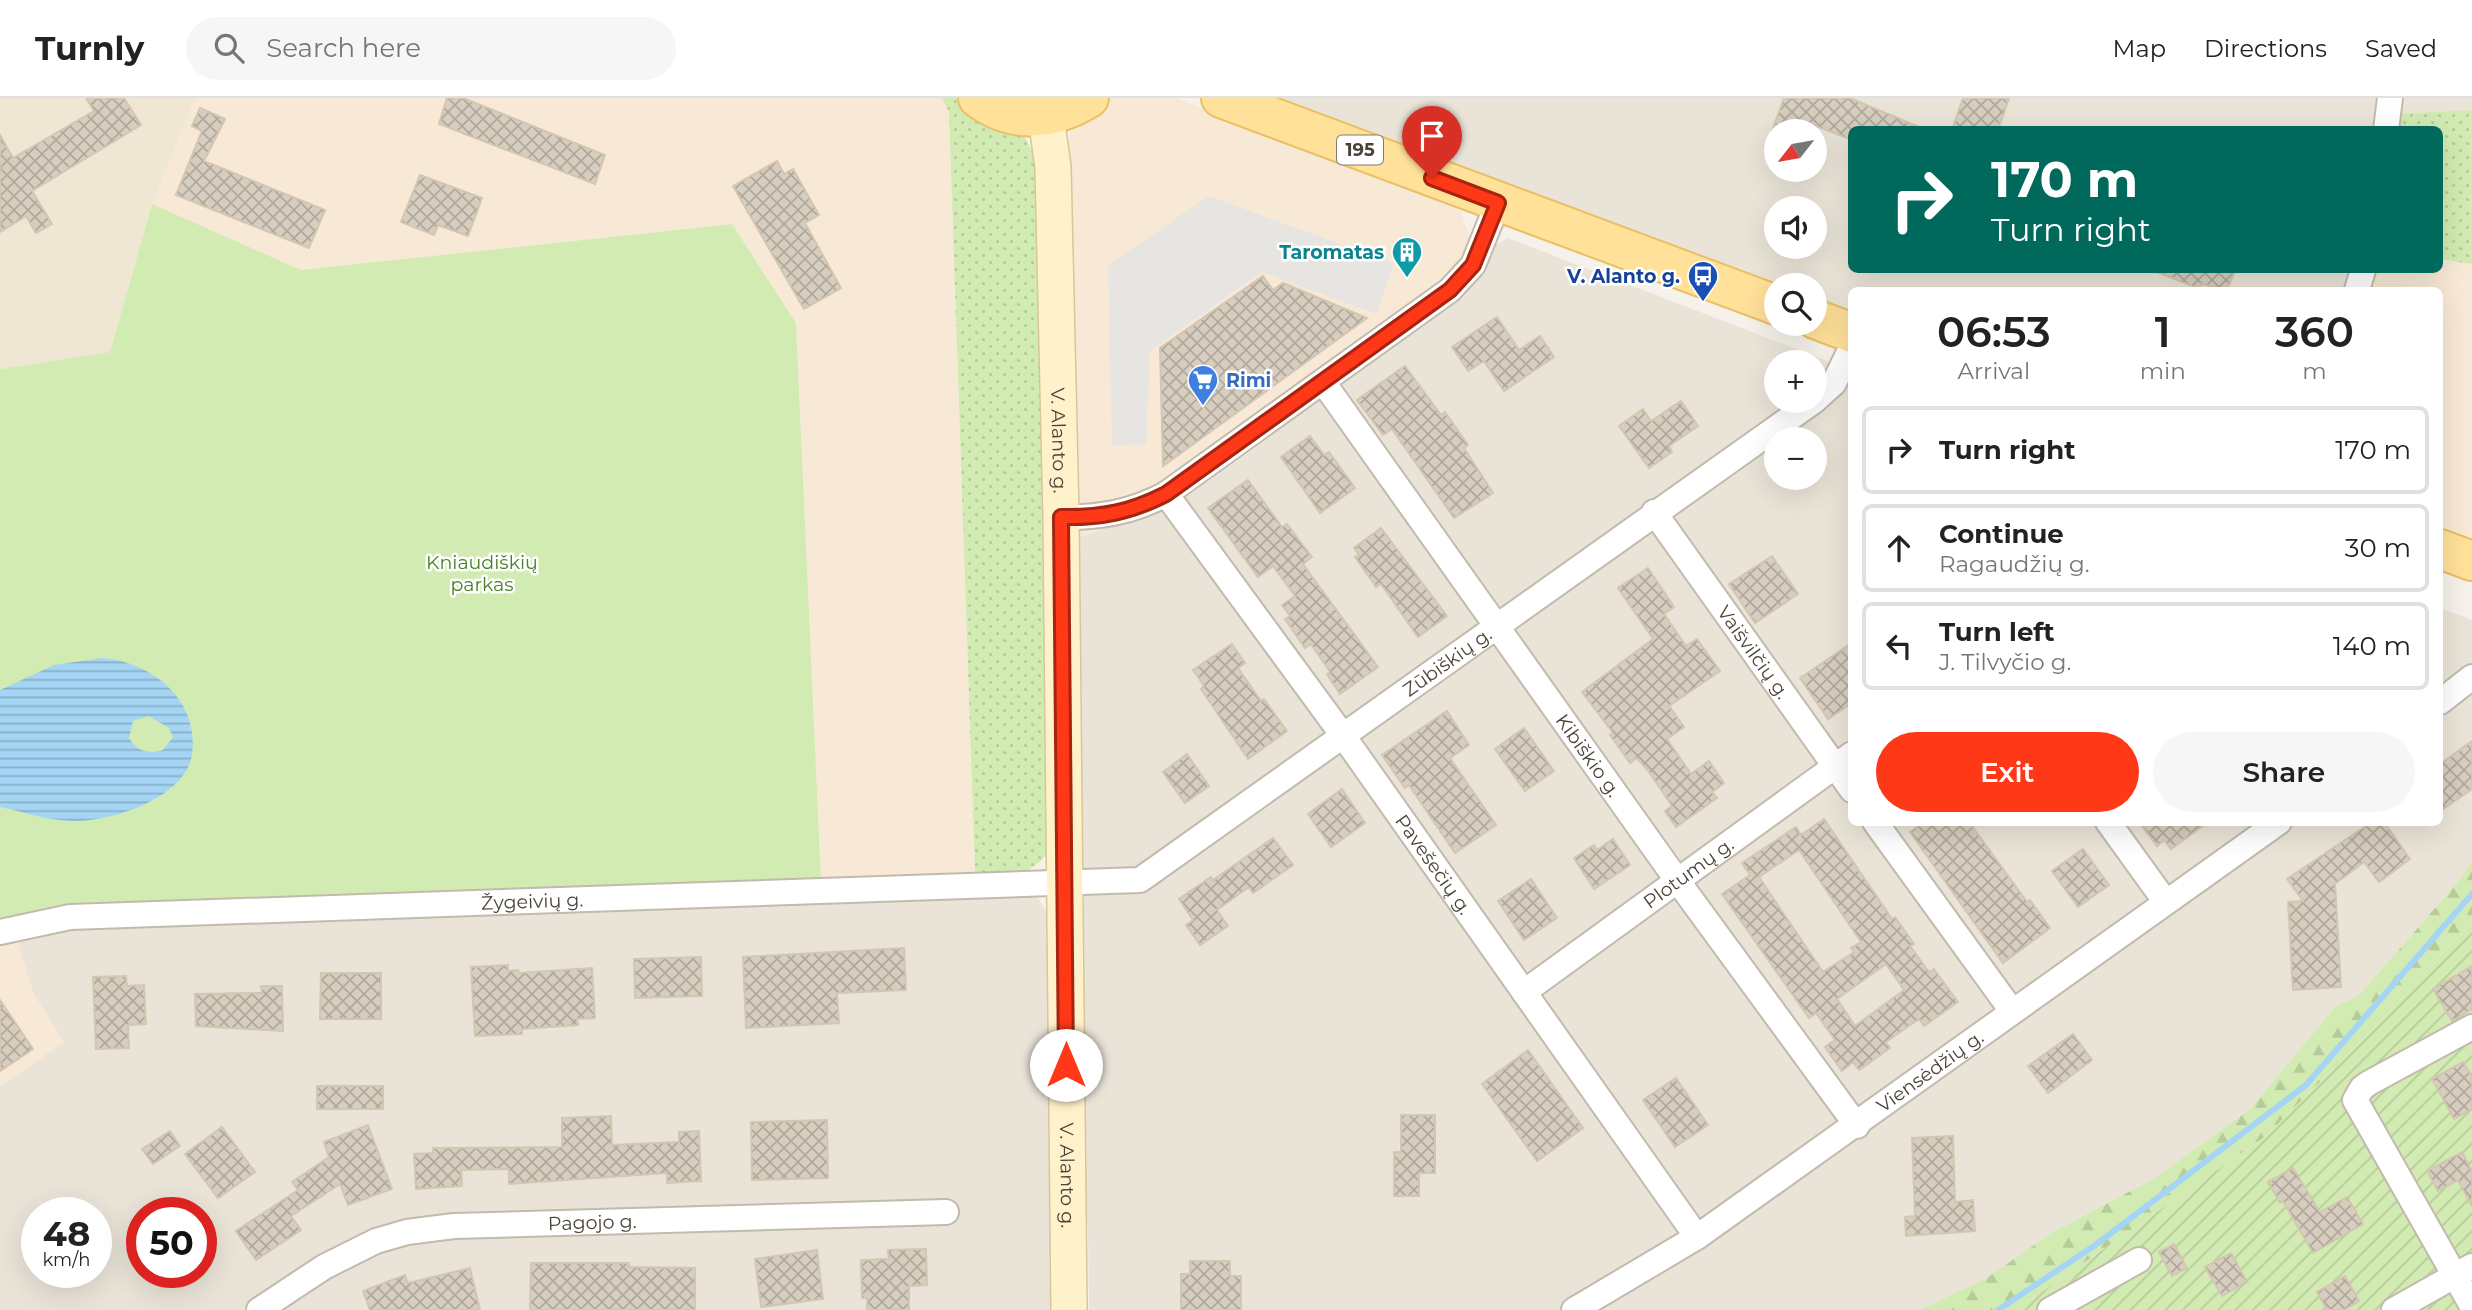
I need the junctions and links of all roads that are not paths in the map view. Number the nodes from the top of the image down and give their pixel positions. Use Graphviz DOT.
graph roads {
  1 [pos="978,98"];
  2 [pos="1089,98"];
  3 [pos="1221,98"];
  4 [pos="2390,98"];
  5 [pos="1045,117"];
  6 [pos="2386,126"];
  7 [pos="1498,203"];
  8 [pos="1764,301"];
  9 [pos="1827,324"];
  10 [pos="1848,332"];
  11 [pos="1848,354"];
  12 [pos="1323,382"];
  13 [pos="1827,390"];
  14 [pos="1798,413"];
  15 [pos="1166,494"];
  16 [pos="1654,512"];
  17 [pos="1061,517"];
  18 [pos="2443,550"];
  19 [pos="2472,561"];
  20 [pos="1498,626"];
  21 [pos="2472,677"];
  22 [pos="2443,700"];
  23 [pos="1344,737"];
  24 [pos="1843,760"];
  25 [pos="1878,826"];
  26 [pos="2112,826"];
  27 [pos="2273,826"];
  28 [pos="1677,880"];
  29 [pos="1065,883"];
  30 [pos="2165,901"];
  31 [pos="0,932"];
  32 [pos="1524,992"];
  33 [pos="2012,1011"];
  34 [pos="2472,1027"];
  35 [pos="1857,1126"];
  36 [pos="946,1212"];
  37 [pos="1697,1237"];
  38 [pos="2139,1260"];
  39 [pos="2463,1271"];
  40 [pos="2472,1306"];
  41 [pos="259,1310"];
  42 [pos="1069,1310"];
  43 [pos="1574,1310"];
  44 [pos="2050,1310"];
  45 [pos="2394,1310"];
  1 -- 5 [label="main road"];
  2 -- 5 [label="main road"];
  3 -- 7 [label="main road, 195"];
  4 -- 6 [label="street"];
  5 -- 17 [label="main road, V. Alanto g."];
  7 -- 8 [label="main road, 195"];
  7 -- 12 [label="street"];
  9 -- 10 [label="main road"];
  11 -- 13 [label="street, Zūbiškių g."];
  12 -- 15 [label="street"];
  12 -- 20 [label="street, Kibiškio g."];
  14 -- 16 [label="street, Zūbiškių g."];
  15 -- 17 [label="street"];
  15 -- 23 [label="street, Pavešečių g."];
  16 -- 20 [label="street, Zūbiškių g."];
  16 -- 24 [label="street, Vaišvilčių g."];
  17 -- 29 [label="main road, V. Alanto g."];
  18 -- 19 [label="main road"];
  20 -- 23 [label="street, Zūbiškių g."];
  20 -- 28 [label="street, Kibiškio g."];
  21 -- 22 [label="street"];
  23 -- 29 [label="street, Zūbiškių g."];
  23 -- 32 [label="street, Pavešečių g."];
  24 -- 28 [label="street, Plotumų g."];
  25 -- 33 [label="street"];
  26 -- 30 [label="street"];
  27 -- 30 [label="street, Viensėdžių g."];
  28 -- 32 [label="street, Plotumų g."];
  28 -- 35 [label="street, Kibiškio g."];
  29 -- 31 [label="street, Žygeivių g."];
  29 -- 42 [label="main road, V. Alanto g."];
  30 -- 33 [label="street, Viensėdžių g."];
  32 -- 37 [label="street, Pavešečių g."];
  33 -- 35 [label="street, Viensėdžių g."];
  34 -- 39 [label="street"];
  35 -- 37 [label="street, Viensėdžių g."];
  36 -- 41 [label="street, Pagojo g."];
  37 -- 43 [label="street, Viensėdžių g."];
  38 -- 44 [label="street"];
  39 -- 40 [label="street"];
  39 -- 45 [label="street"];
}
